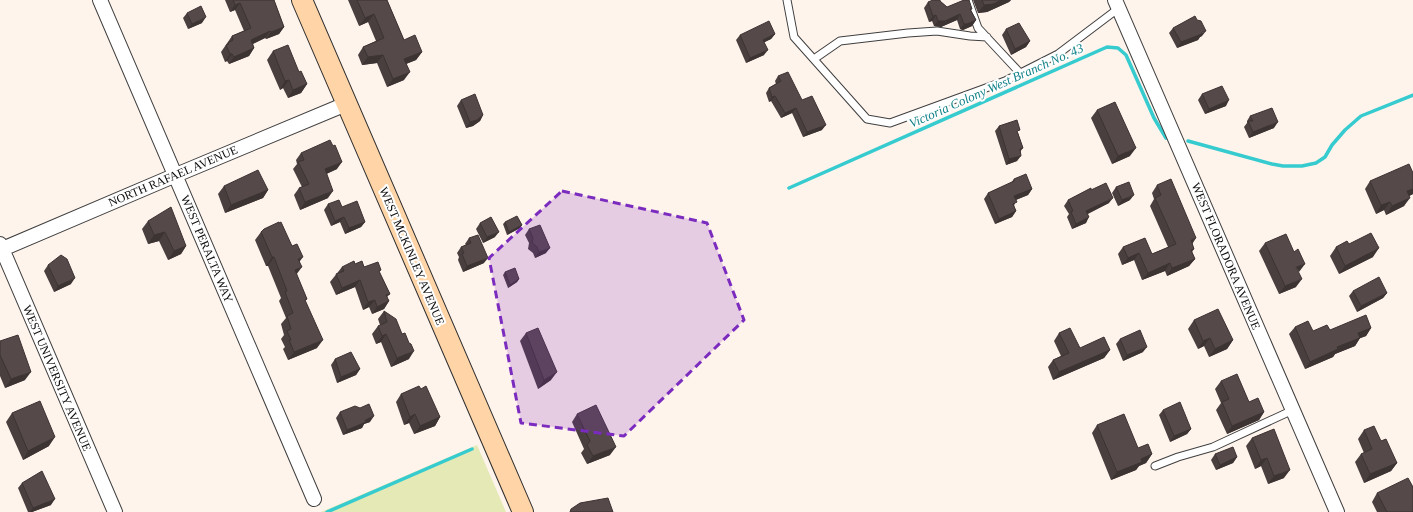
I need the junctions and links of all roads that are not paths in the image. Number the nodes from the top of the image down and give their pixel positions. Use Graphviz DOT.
graph roads {
  1 [pos="100,0"];
  2 [pos="302,0"];
  3 [pos="787,0"];
  4 [pos="968,0"];
  5 [pos="1117,4"];
  6 [pos="987,37"];
  7 [pos="814,59"];
  8 [pos="1020,73"];
  9 [pos="346,104"];
  10 [pos="176,175"];
  11 [pos="1,248"];
  12 [pos="1293,410"];
  13 [pos="1155,466"];
  14 [pos="314,499"];
  15 [pos="115,512"];
  16 [pos="522,512"];
  17 [pos="1337,512"];
  1 -- 10 [label="street, WEST PERALTA WAY"];
  2 -- 9 [label="main road, WEST MCKINLEY AVENUE"];
  3 -- 7 [label="lane"];
  4 -- 6 [label="lane"];
  5 -- 8 [label="lane"];
  5 -- 12 [label="street, WEST FLORADORA AVENUE"];
  6 -- 7 [label="lane"];
  6 -- 8 [label="lane"];
  7 -- 8 [label="lane"];
  9 -- 10 [label="street, NORTH RAFAEL AVENUE"];
  9 -- 16 [label="main road, WEST MCKINLEY AVENUE"];
  10 -- 11 [label="street, NORTH RAFAEL AVENUE"];
  10 -- 14 [label="street, WEST PERALTA WAY"];
  11 -- 15 [label="street, WEST UNIVERSITY AVENUE"];
  12 -- 13 [label="lane"];
  12 -- 17 [label="street, WEST FLORADORA AVENUE"];
}
